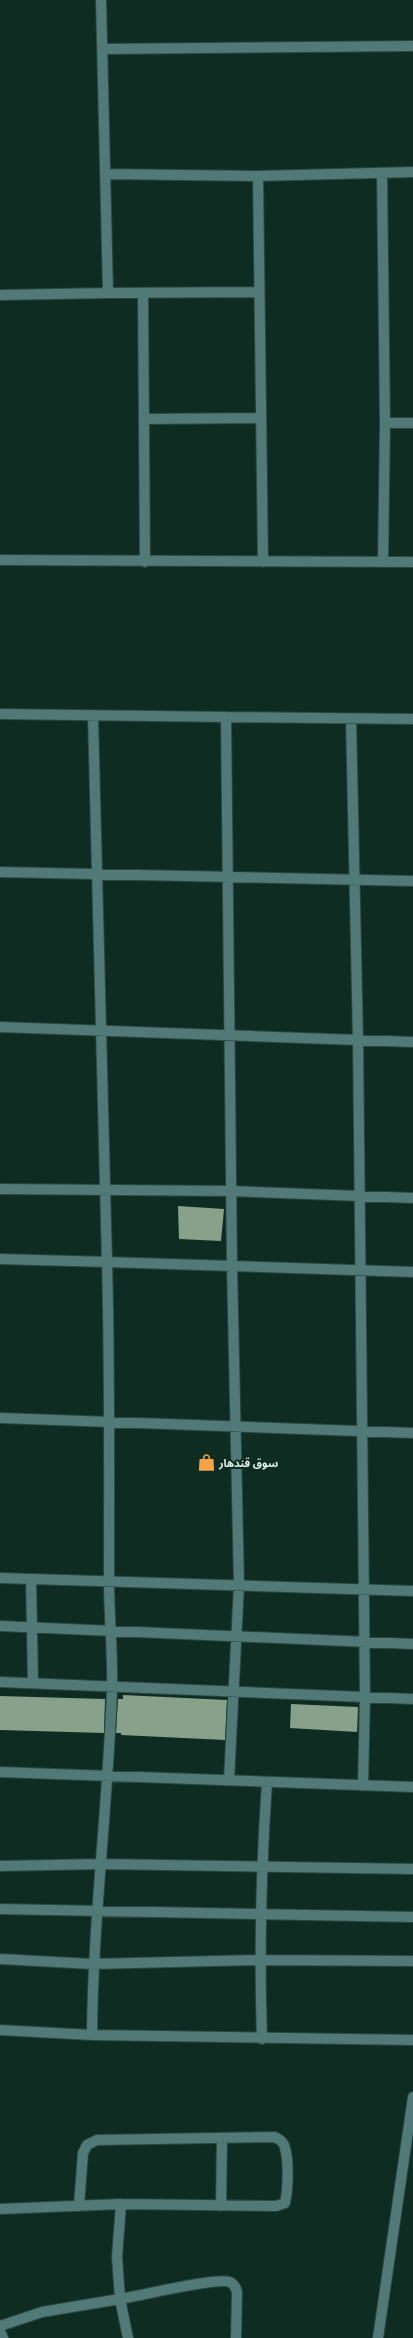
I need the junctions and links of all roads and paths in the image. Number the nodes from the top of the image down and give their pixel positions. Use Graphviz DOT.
graph roads {
  1 [pos="101,0"];
  2 [pos="413,46"];
  3 [pos="103,49"];
  4 [pos="413,172"];
  5 [pos="382,173"];
  6 [pos="106,174"];
  7 [pos="258,176"];
  8 [pos="259,292"];
  9 [pos="108,293"];
  10 [pos="143,294"];
  11 [pos="0,295"];
  12 [pos="261,418"];
  13 [pos="144,419"];
  14 [pos="385,423"];
  15 [pos="413,423"];
  16 [pos="0,560"];
  17 [pos="145,562"];
  18 [pos="263,562"];
  19 [pos="383,562"];
  20 [pos="413,562"];
  21 [pos="0,714"];
  22 [pos="92,716"];
  23 [pos="226,717"];
  24 [pos="352,719"];
  25 [pos="413,719"];
  26 [pos="0,872"];
  27 [pos="97,874"];
  28 [pos="228,876"];
  29 [pos="354,879"];
  30 [pos="413,881"];
  31 [pos="0,1028"];
  32 [pos="101,1031"];
  33 [pos="229,1035"];
  34 [pos="358,1040"];
  35 [pos="413,1042"];
  36 [pos="0,1189"];
  37 [pos="105,1189"];
  38 [pos="231,1191"];
  39 [pos="358,1197"];
  40 [pos="413,1198"];
  41 [pos="0,1259"];
  42 [pos="107,1262"];
  43 [pos="232,1266"];
  44 [pos="359,1269"];
  45 [pos="413,1272"];
  46 [pos="0,1418"];
  47 [pos="111,1423"];
  48 [pos="236,1426"];
  49 [pos="362,1430"];
  50 [pos="413,1433"];
  51 [pos="0,1578"];
  52 [pos="31,1579"];
  53 [pos="109,1583"];
  54 [pos="239,1585"];
  55 [pos="364,1589"];
  56 [pos="413,1591"];
  57 [pos="0,1626"];
  58 [pos="32,1628"];
  59 [pos="110,1632"];
  60 [pos="237,1636"];
  61 [pos="364,1642"];
  62 [pos="413,1644"];
  63 [pos="0,1682"];
  64 [pos="34,1682"];
  65 [pos="112,1686"];
  66 [pos="234,1692"];
  67 [pos="365,1697"];
  68 [pos="413,1699"];
  69 [pos="0,1772"];
  70 [pos="108,1777"];
  71 [pos="229,1780"];
  72 [pos="268,1782"];
  73 [pos="363,1786"];
  74 [pos="413,1787"];
  75 [pos="101,1864"];
  76 [pos="0,1866"];
  77 [pos="261,1867"];
  78 [pos="413,1869"];
  79 [pos="0,1909"];
  80 [pos="97,1910"];
  81 [pos="260,1913"];
  82 [pos="413,1917"];
  83 [pos="0,1959"];
  84 [pos="260,1960"];
  85 [pos="413,1961"];
  86 [pos="92,1964"];
  87 [pos="0,2030"];
  88 [pos="92,2035"];
  89 [pos="262,2039"];
  90 [pos="413,2040"];
  91 [pos="413,2097"];
  92 [pos="222,2138"];
  93 [pos="121,2204"];
  94 [pos="79,2206"];
  95 [pos="221,2206"];
  96 [pos="0,2209"];
  97 [pos="120,2299"];
  98 [pos="0,2326"];
  99 [pos="0,2331"];
  100 [pos="3,2338"];
  101 [pos="128,2338"];
  102 [pos="236,2338"];
  103 [pos="378,2338"];
  1 -- 3 [label="street"];
  2 -- 3 [label="street"];
  3 -- 6 [label="street"];
  4 -- 5 [label="street"];
  5 -- 7 [label="street"];
  5 -- 14 [label="street"];
  6 -- 7 [label="street"];
  6 -- 9 [label="street"];
  7 -- 8 [label="street"];
  8 -- 10 [label="street"];
  8 -- 12 [label="street"];
  9 -- 10 [label="street"];
  9 -- 11 [label="street"];
  10 -- 13 [label="street"];
  12 -- 13 [label="street"];
  12 -- 18 [label="street"];
  13 -- 17 [label="street"];
  14 -- 15 [label="street"];
  14 -- 19 [label="street"];
  16 -- 17 [label="street"];
  17 -- 18 [label="street"];
  18 -- 19 [label="street"];
  19 -- 20 [label="street"];
  21 -- 22 [label="street"];
  22 -- 23 [label="street"];
  22 -- 27 [label="street"];
  23 -- 24 [label="street"];
  23 -- 28 [label="street"];
  24 -- 25 [label="street"];
  24 -- 29 [label="street"];
  26 -- 27 [label="street"];
  27 -- 28 [label="street"];
  27 -- 32 [label="street"];
  28 -- 29 [label="street"];
  28 -- 33 [label="street"];
  29 -- 30 [label="street"];
  29 -- 34 [label="street"];
  31 -- 32 [label="street"];
  32 -- 33 [label="street"];
  32 -- 37 [label="street"];
  33 -- 34 [label="street"];
  33 -- 38 [label="street"];
  34 -- 35 [label="street"];
  34 -- 39 [label="street"];
  36 -- 37 [label="street"];
  37 -- 38 [label="street"];
  37 -- 42 [label="street"];
  38 -- 39 [label="street"];
  38 -- 43 [label="street"];
  39 -- 40 [label="street"];
  39 -- 44 [label="street"];
  41 -- 42 [label="street"];
  42 -- 43 [label="street"];
  42 -- 47 [label="street"];
  43 -- 44 [label="street"];
  43 -- 48 [label="street"];
  44 -- 45 [label="street"];
  44 -- 49 [label="street"];
  46 -- 47 [label="street"];
  47 -- 48 [label="street"];
  47 -- 53 [label="street"];
  48 -- 49 [label="street"];
  48 -- 54 [label="street"];
  49 -- 50 [label="street"];
  49 -- 55 [label="street"];
  51 -- 52 [label="street"];
  52 -- 53 [label="street"];
  52 -- 58 [label="street"];
  53 -- 54 [label="street"];
  53 -- 59 [label="street"];
  54 -- 55 [label="street"];
  54 -- 60 [label="street"];
  55 -- 56 [label="street"];
  55 -- 61 [label="street"];
  57 -- 58 [label="street"];
  58 -- 59 [label="street"];
  58 -- 64 [label="street"];
  59 -- 60 [label="street"];
  59 -- 65 [label="street"];
  60 -- 61 [label="street"];
  60 -- 66 [label="street"];
  61 -- 62 [label="street"];
  61 -- 67 [label="street"];
  63 -- 64 [label="street"];
  64 -- 65 [label="street"];
  65 -- 66 [label="street"];
  65 -- 70 [label="street"];
  66 -- 67 [label="street"];
  66 -- 71 [label="street"];
  67 -- 68 [label="street"];
  67 -- 73 [label="street"];
  69 -- 70 [label="street"];
  70 -- 71 [label="street"];
  70 -- 75 [label="street"];
  71 -- 72 [label="street"];
  72 -- 73 [label="street"];
  72 -- 77 [label="street"];
  73 -- 74 [label="street"];
  75 -- 76 [label="street"];
  75 -- 77 [label="street"];
  75 -- 80 [label="street"];
  77 -- 78 [label="street"];
  77 -- 81 [label="street"];
  79 -- 80 [label="street"];
  80 -- 81 [label="street"];
  80 -- 86 [label="street"];
  81 -- 82 [label="street"];
  81 -- 84 [label="street"];
  83 -- 86 [label="street"];
  84 -- 85 [label="street"];
  84 -- 86 [label="street"];
  84 -- 89 [label="street"];
  86 -- 88 [label="street"];
  87 -- 88 [label="street"];
  88 -- 89 [label="street"];
  89 -- 90 [label="street"];
  91 -- 103 [label="street"];
  92 -- 94 [label="street"];
  92 -- 95 [label="street"];
  92 -- 95 [label="street"];
  93 -- 94 [label="street"];
  93 -- 95 [label="street"];
  93 -- 97 [label="street"];
  94 -- 96 [label="street"];
  97 -- 98 [label="street"];
  97 -- 101 [label="street"];
  97 -- 102 [label="street"];
  99 -- 100 [label="street"];
}
